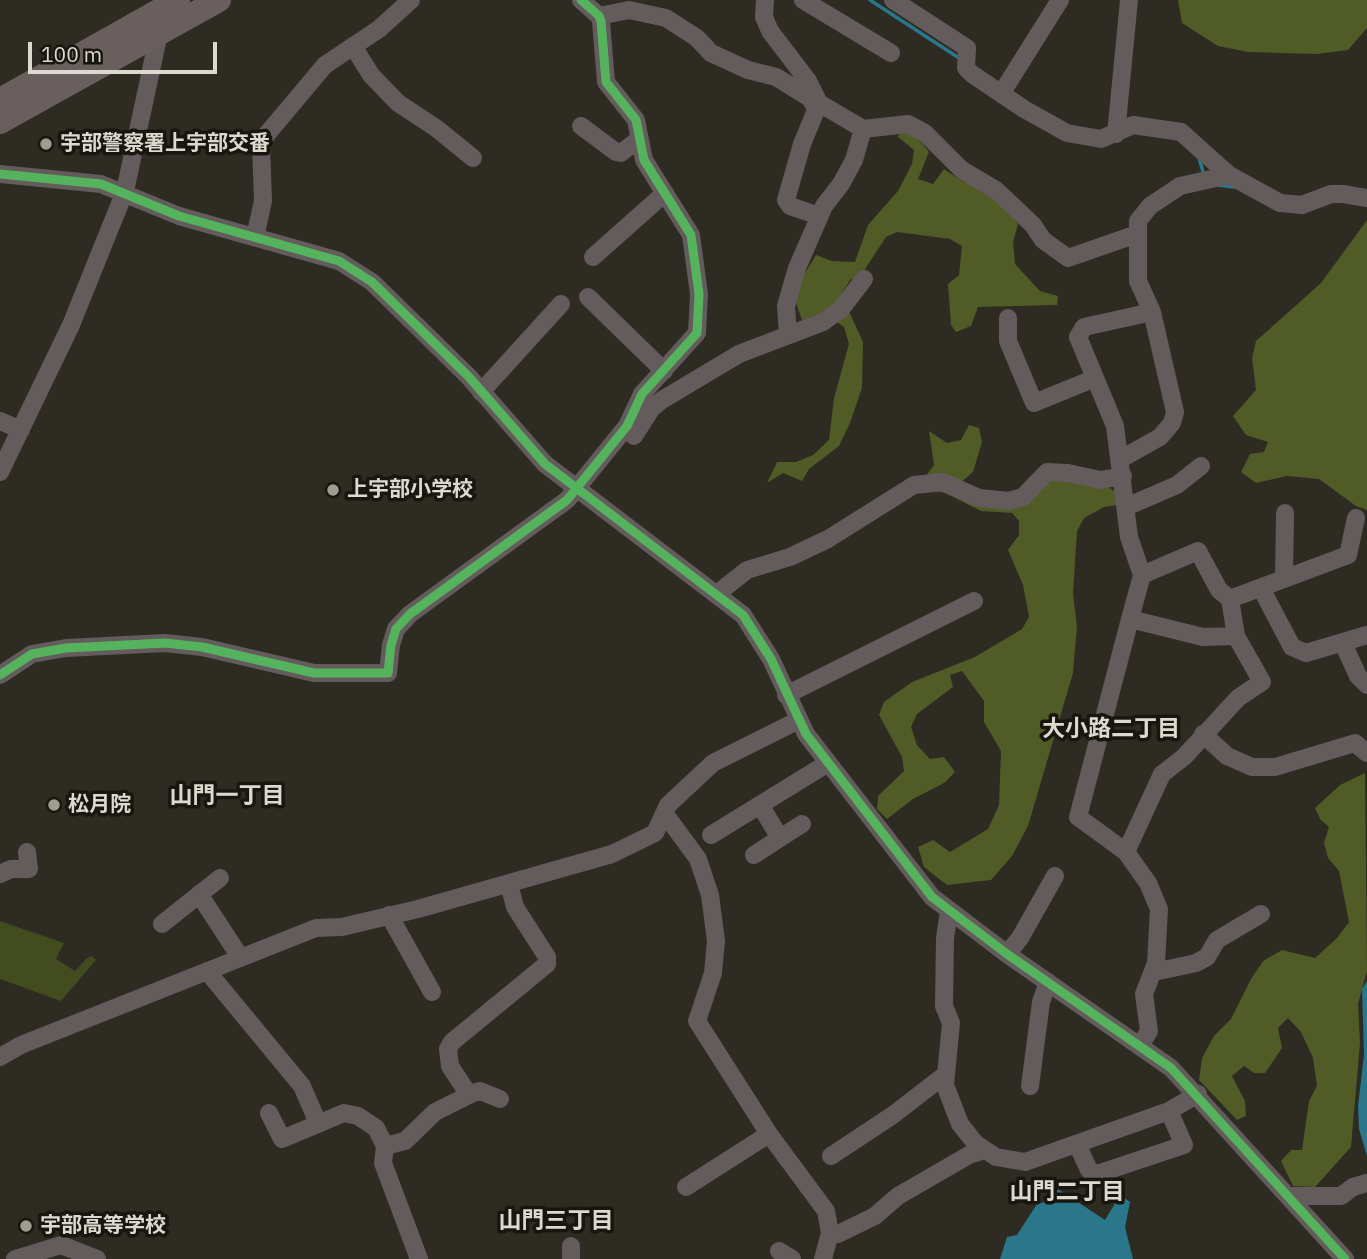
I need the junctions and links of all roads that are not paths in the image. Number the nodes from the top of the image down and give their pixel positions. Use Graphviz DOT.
graph roads {
  1 [pos="178,0"];
  2 [pos="411,0"];
  3 [pos="581,0"];
  4 [pos="765,0"];
  5 [pos="803,0"];
  6 [pos="893,0"];
  7 [pos="1060,0"];
  8 [pos="1129,0"];
  9 [pos="205,3"];
  10 [pos="599,16"];
  11 [pos="159,33"];
  12 [pos="354,46"];
  13 [pos="891,53"];
  14 [pos="1000,94"];
  15 [pos="0,100"];
  16 [pos="817,106"];
  17 [pos="0,122"];
  18 [pos="581,126"];
  19 [pos="863,128"];
  20 [pos="1116,134"];
  21 [pos="639,139"];
  22 [pos="473,158"];
  23 [pos="0,174"];
  24 [pos="1229,175"];
  25 [pos="124,191"];
  26 [pos="665,193"];
  27 [pos="1367,198"];
  28 [pos="819,216"];
  29 [pos="1137,234"];
  30 [pos="255,237"];
  31 [pos="593,257"];
  32 [pos="864,279"];
  33 [pos="588,297"];
  34 [pos="561,304"];
  35 [pos="1152,312"];
  36 [pos="1008,318"];
  37 [pos="788,334"];
  38 [pos="664,371"];
  39 [pos="1093,379"];
  40 [pos="481,392"];
  41 [pos="0,421"];
  42 [pos="20,430"];
  43 [pos="611,447"];
  44 [pos="1201,466"];
  45 [pos="1122,468"];
  46 [pos="0,472"];
  47 [pos="576,487"];
  48 [pos="1126,507"];
  49 [pos="1286,513"];
  50 [pos="1356,518"];
  51 [pos="1142,575"];
  52 [pos="1284,579"];
  53 [pos="1261,588"];
  54 [pos="718,593"];
  55 [pos="1230,599"];
  56 [pos="974,601"];
  57 [pos="1129,619"];
  58 [pos="1367,635"];
  59 [pos="1236,636"];
  60 [pos="1343,643"];
  61 [pos="0,675"];
  62 [pos="1367,685"];
  63 [pos="786,695"];
  64 [pos="797,721"];
  65 [pos="1203,734"];
  66 [pos="1367,753"];
  67 [pos="828,764"];
  68 [pos="760,805"];
  69 [pos="665,814"];
  70 [pos="802,824"];
  71 [pos="711,835"];
  72 [pos="780,838"];
  73 [pos="27,852"];
  74 [pos="1126,852"];
  75 [pos="754,855"];
  76 [pos="0,874"];
  77 [pos="1055,876"];
  78 [pos="220,878"];
  79 [pos="509,884"];
  80 [pos="199,894"];
  81 [pos="948,911"];
  82 [pos="1261,914"];
  83 [pos="389,915"];
  84 [pos="162,924"];
  85 [pos="1007,954"];
  86 [pos="240,957"];
  87 [pos="207,971"];
  88 [pos="1154,972"];
  89 [pos="1048,982"];
  90 [pos="432,992"];
  91 [pos="1140,1046"];
  92 [pos="0,1056"];
  93 [pos="946,1074"];
  94 [pos="1030,1086"];
  95 [pos="1198,1094"];
  96 [pos="469,1095"];
  97 [pos="500,1099"];
  98 [pos="1169,1111"];
  99 [pos="270,1113"];
  100 [pos="318,1124"];
  101 [pos="769,1134"];
  102 [pos="1077,1144"];
  103 [pos="385,1146"];
  104 [pos="985,1150"];
  105 [pos="831,1156"];
  106 [pos="1367,1183"];
  107 [pos="686,1187"];
  108 [pos="1289,1196"];
  109 [pos="830,1233"];
  110 [pos="15,1259"];
  111 [pos="97,1259"];
  112 [pos="419,1259"];
  113 [pos="823,1259"];
  114 [pos="1345,1259"];
  1 -- 15 [label="highway"];
  2 -- 12 [label="street"];
  3 -- 10 [label="street"];
  4 -- 16 [label="street"];
  5 -- 13 [label="street"];
  6 -- 14 [label="street"];
  7 -- 14 [label="street"];
  8 -- 20 [label="street"];
  9 -- 11 [label="highway"];
  10 -- 16 [label="street"];
  10 -- 21 [label="street"];
  11 -- 17 [label="highway"];
  11 -- 25 [label="street"];
  12 -- 22 [label="street"];
  12 -- 30 [label="street"];
  14 -- 20 [label="street"];
  16 -- 19 [label="street"];
  16 -- 28 [label="street"];
  18 -- 21 [label="street"];
  19 -- 28 [label="street"];
  19 -- 29 [label="street"];
  20 -- 24 [label="street"];
  21 -- 26 [label="street"];
  23 -- 25 [label="street"];
  24 -- 27 [label="street"];
  24 -- 29 [label="street"];
  25 -- 30 [label="street"];
  25 -- 42 [label="street"];
  26 -- 31 [label="street"];
  26 -- 38 [label="street"];
  28 -- 37 [label="street"];
  29 -- 35 [label="street"];
  30 -- 40 [label="street"];
  32 -- 37 [label="street"];
  33 -- 38 [label="street"];
  34 -- 40 [label="street"];
  35 -- 39 [label="street"];
  35 -- 45 [label="street"];
  36 -- 39 [label="street"];
  37 -- 43 [label="street"];
  38 -- 43 [label="street"];
  39 -- 45 [label="street"];
  40 -- 47 [label="street"];
  41 -- 42 [label="street"];
  42 -- 46 [label="street"];
  43 -- 47 [label="street"];
  44 -- 48 [label="street"];
  45 -- 48 [label="street"];
  45 -- 54 [label="street"];
  47 -- 54 [label="street"];
  47 -- 61 [label="street"];
  48 -- 51 [label="street"];
  49 -- 52 [label="street"];
  50 -- 52 [label="street"];
  51 -- 55 [label="street"];
  51 -- 57 [label="street"];
  52 -- 53 [label="street"];
  53 -- 55 [label="street"];
  53 -- 60 [label="street"];
  54 -- 63 [label="street"];
  55 -- 59 [label="street"];
  56 -- 63 [label="street"];
  57 -- 59 [label="street"];
  57 -- 74 [label="street"];
  58 -- 60 [label="street"];
  59 -- 65 [label="street"];
  60 -- 62 [label="street"];
  63 -- 64 [label="street"];
  64 -- 67 [label="street"];
  64 -- 69 [label="street"];
  65 -- 66 [label="street"];
  65 -- 74 [label="street"];
  67 -- 68 [label="street"];
  67 -- 81 [label="street"];
  68 -- 71 [label="street"];
  68 -- 72 [label="street"];
  69 -- 79 [label="street"];
  69 -- 101 [label="street"];
  70 -- 72 [label="street"];
  72 -- 75 [label="street"];
  73 -- 76 [label="street"];
  74 -- 88 [label="street"];
  77 -- 85 [label="street"];
  78 -- 80 [label="street"];
  79 -- 83 [label="street"];
  79 -- 96 [label="street"];
  80 -- 84 [label="street"];
  80 -- 86 [label="street"];
  81 -- 85 [label="street"];
  81 -- 93 [label="street"];
  82 -- 88 [label="street"];
  83 -- 86 [label="street"];
  83 -- 90 [label="street"];
  85 -- 89 [label="street"];
  86 -- 87 [label="street"];
  87 -- 92 [label="street"];
  87 -- 100 [label="street"];
  88 -- 91 [label="street"];
  89 -- 91 [label="street"];
  89 -- 94 [label="street"];
  91 -- 95 [label="street"];
  93 -- 104 [label="street"];
  93 -- 105 [label="street"];
  95 -- 98 [label="street"];
  95 -- 108 [label="street"];
  96 -- 97 [label="street"];
  96 -- 103 [label="street"];
  98 -- 102 [label="street"];
  98 -- 102 [label="street"];
  99 -- 100 [label="street"];
  100 -- 103 [label="street"];
  101 -- 107 [label="street"];
  101 -- 109 [label="street"];
  102 -- 104 [label="street"];
  103 -- 112 [label="street"];
  104 -- 109 [label="street"];
  106 -- 108 [label="street"];
  108 -- 114 [label="street"];
  109 -- 113 [label="street"];
  110 -- 111 [label="street"];
}
